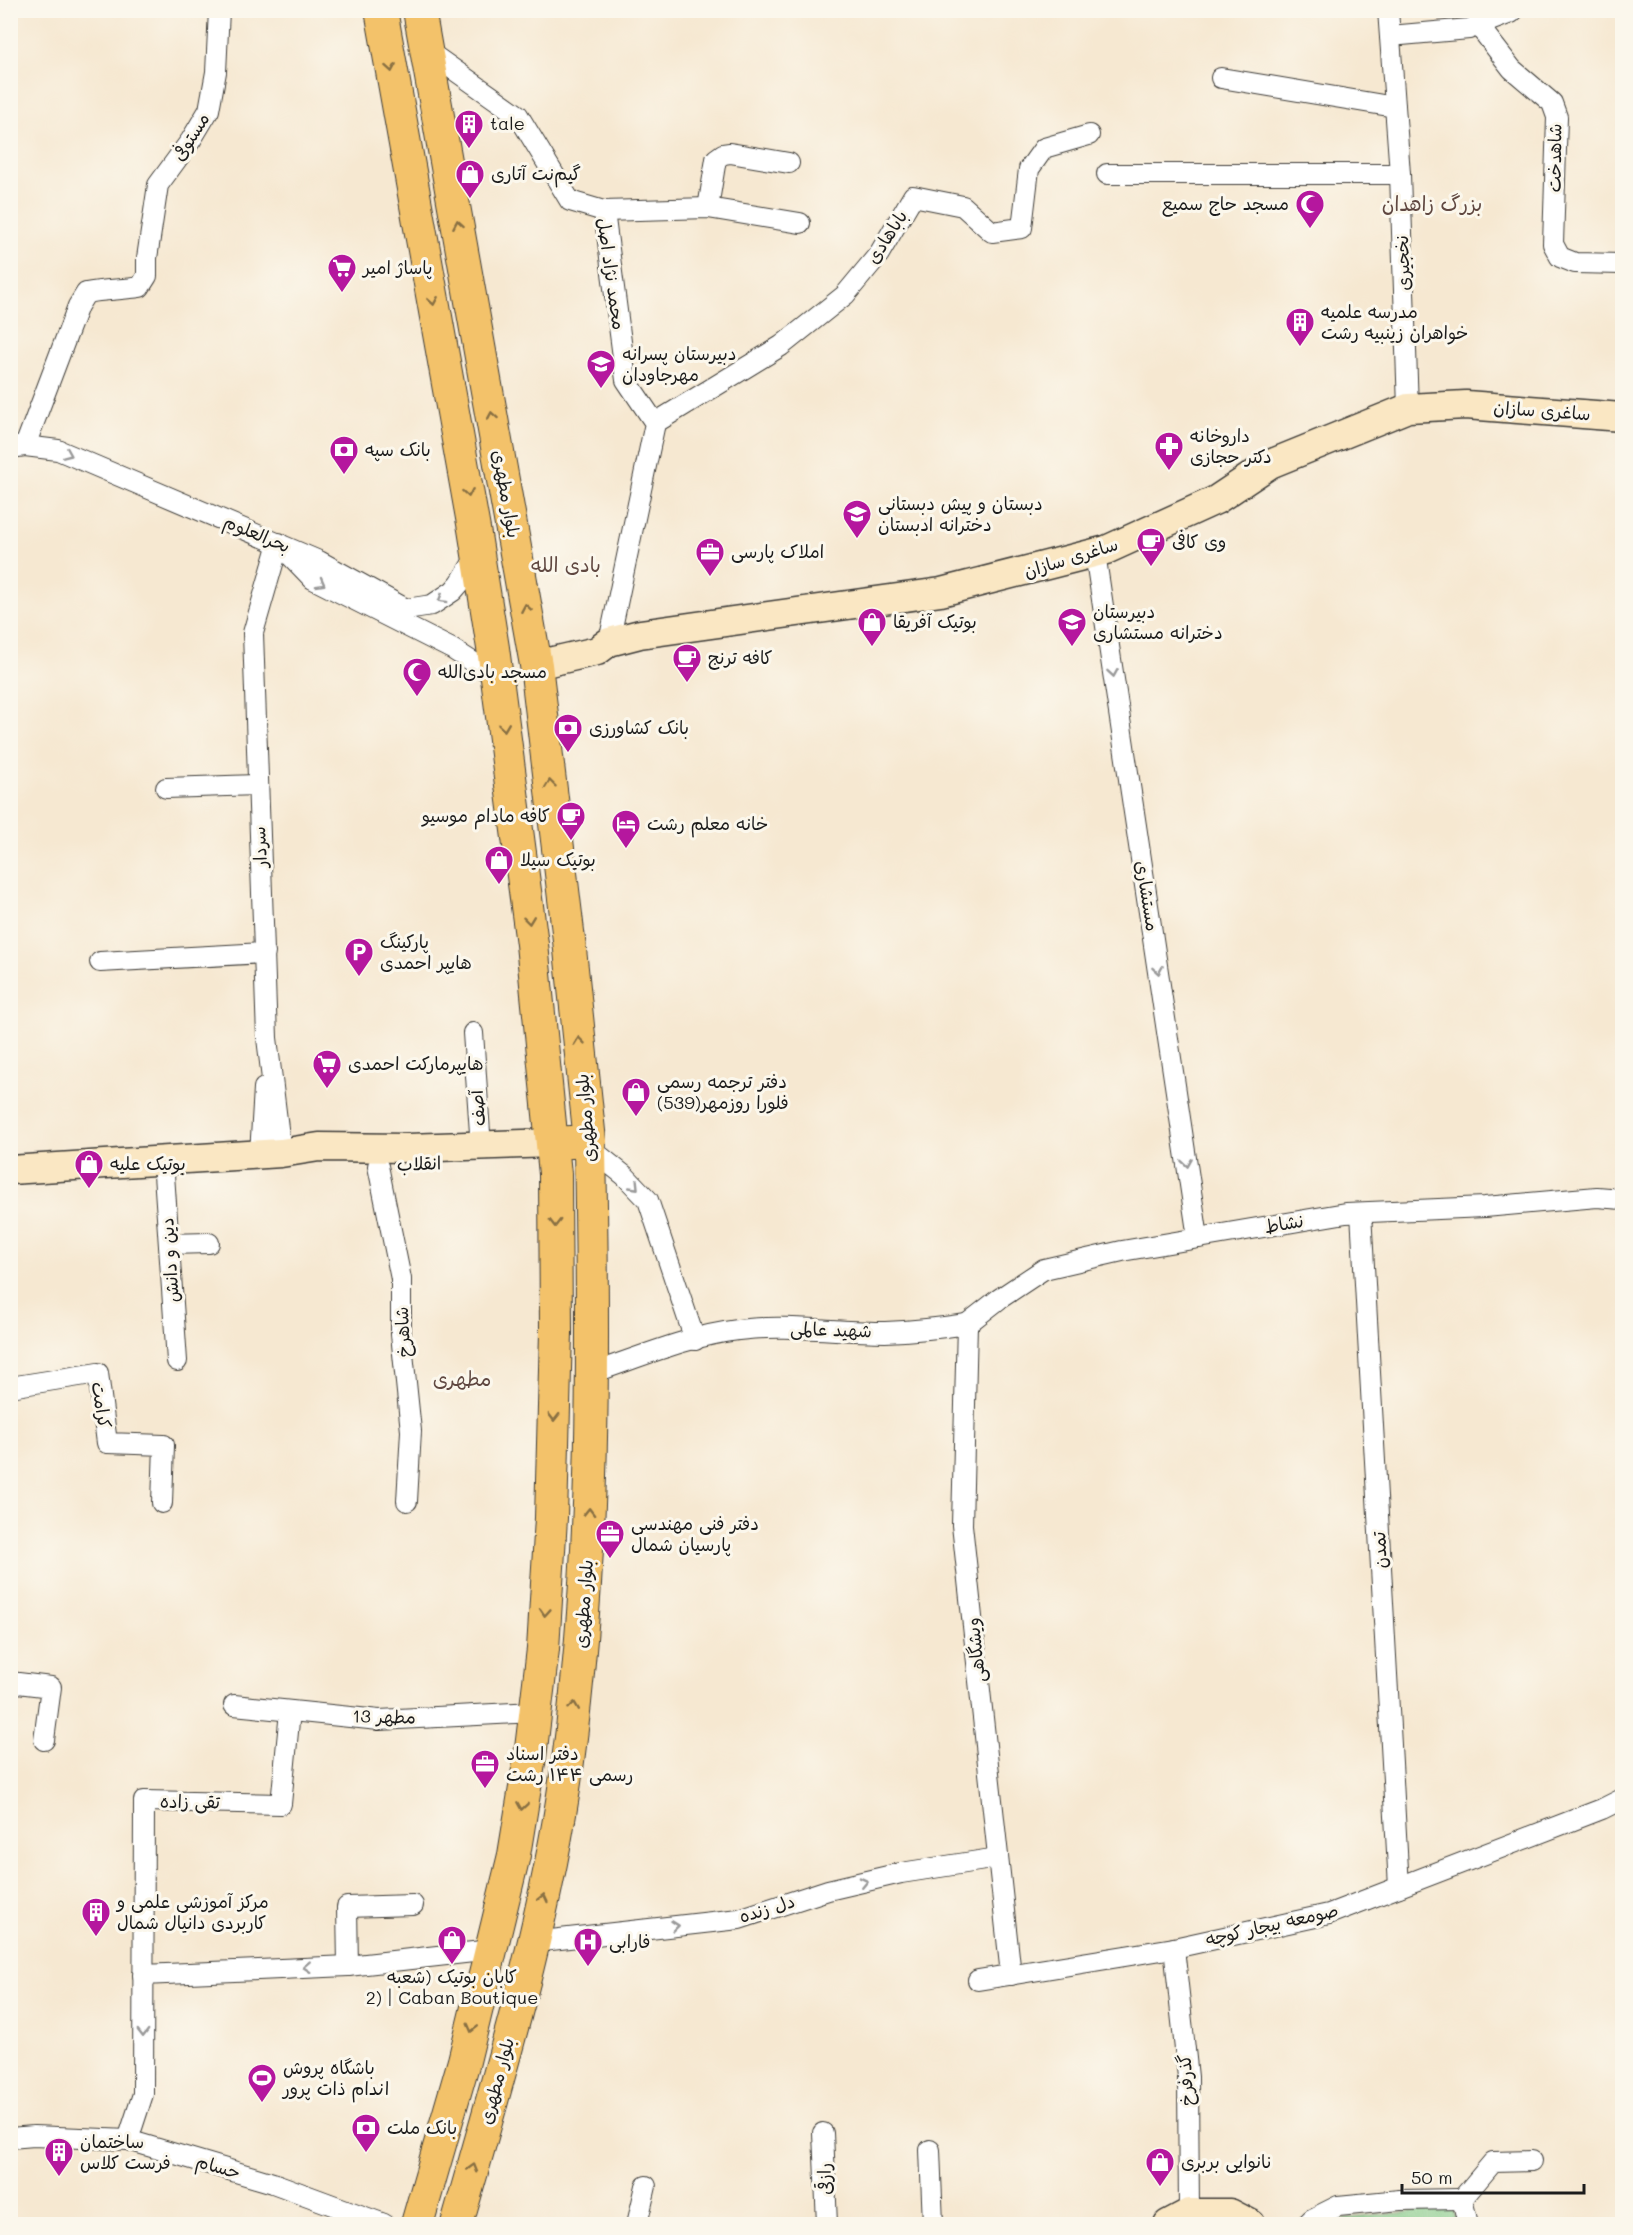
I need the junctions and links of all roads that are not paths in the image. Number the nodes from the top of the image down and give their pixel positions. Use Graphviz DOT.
graph roads {
  1 [pos="219,10"];
  2 [pos="381,10"];
  3 [pos="419,10"];
  4 [pos="1389,10"];
  5 [pos="1514,10"];
  6 [pos="1478,25"];
  7 [pos="1390,36"];
  8 [pos="426,50"];
  9 [pos="1221,78"];
  10 [pos="1395,107"];
  11 [pos="1089,135"];
  12 [pos="789,163"];
  13 [pos="1107,174"];
  14 [pos="1400,174"];
  15 [pos="708,208"];
  16 [pos="604,211"];
  17 [pos="800,223"];
  18 [pos="1623,264"];
  19 [pos="1408,408"];
  20 [pos="1623,417"];
  21 [pos="655,423"];
  22 [pos="18,447"];
  23 [pos="279,543"];
  24 [pos="1095,553"];
  25 [pos="478,554"];
  26 [pos="609,642"];
  27 [pos="534,653"];
  28 [pos="495,663"];
  29 [pos="257,785"];
  30 [pos="165,788"];
  31 [pos="265,953"];
  32 [pos="100,962"];
  33 [pos="473,1033"];
  34 [pos="551,1130"];
  35 [pos="589,1134"];
  36 [pos="481,1147"];
  37 [pos="270,1153"];
  38 [pos="163,1160"];
  39 [pos="378,1166"];
  40 [pos="10,1170"];
  41 [pos="555,1174"];
  42 [pos="1623,1199"];
  43 [pos="1361,1213"];
  44 [pos="1198,1238"];
  45 [pos="209,1243"];
  46 [pos="169,1244"];
  47 [pos="967,1324"];
  48 [pos="695,1340"];
  49 [pos="177,1361"];
  50 [pos="592,1373"];
  51 [pos="10,1387"];
  52 [pos="407,1501"];
  53 [pos="162,1503"];
  54 [pos="10,1682"];
  55 [pos="234,1705"];
  56 [pos="291,1711"];
  57 [pos="534,1712"];
  58 [pos="44,1740"];
  59 [pos="1623,1799"];
  60 [pos="998,1858"];
  61 [pos="1399,1887"];
  62 [pos="412,1905"];
  63 [pos="533,1941"];
  64 [pos="1174,1948"];
  65 [pos="491,1950"];
  66 [pos="348,1966"];
  67 [pos="143,1975"];
  68 [pos="1011,1975"];
  69 [pos="978,1980"];
  70 [pos="823,2133"];
  71 [pos="10,2138"];
  72 [pos="128,2140"];
  73 [pos="930,2150"];
  74 [pos="1532,2161"];
  75 [pos="646,2186"];
  76 [pos="1462,2199"];
  77 [pos="1179,2219"];
  78 [pos="384,2224"];
  79 [pos="417,2224"];
  80 [pos="457,2224"];
  81 [pos="637,2224"];
  82 [pos="827,2224"];
  83 [pos="933,2224"];
  84 [pos="1251,2224"];
  85 [pos="1307,2224"];
  86 [pos="1468,2224"];
  1 -- 22 [label="street, مستوفی"];
  2 -- 25 [label="main road, بلوار مطهری, one-way"];
  3 -- 8 [label="main road, بلوار مطهری"];
  4 -- 7 [label="street, نخجیری"];
  5 -- 6 [label="street"];
  6 -- 7 [label="street"];
  6 -- 18 [label="street, شاهدخت"];
  7 -- 10 [label="street, نخجیری"];
  8 -- 16 [label="street, محمد نژاد اصل"];
  27 -- 8 [label="main road, بلوار مطهری, one-way"];
  9 -- 10 [label="street"];
  10 -- 14 [label="street, نخجیری"];
  11 -- 21 [label="street, باباهادی"];
  12 -- 15 [label="street"];
  13 -- 14 [label="street"];
  14 -- 19 [label="street, نخجیری"];
  15 -- 16 [label="street"];
  15 -- 17 [label="street"];
  16 -- 21 [label="street, محمد نژاد اصل"];
  19 -- 20 [label="street, ساغری سازان"];
  19 -- 24 [label="street, ساغری سازان"];
  21 -- 26 [label="street"];
  22 -- 23 [label="street, بحرالعلوم, one-way"];
  25 -- 23 [label="street, بحرالعلوم, one-way"];
  23 -- 28 [label="street, one-way"];
  23 -- 29 [label="street, سردار"];
  24 -- 26 [label="street, ساغری سازان"];
  24 -- 44 [label="street, مستشاری, one-way"];
  25 -- 28 [label="main road, بلوار مطهری"];
  26 -- 27 [label="street, ساغری سازان"];
  27 -- 28 [label="main road"];
  35 -- 27 [label="main road, بلوار مطهری, one-way"];
  28 -- 34 [label="main road, بلوار مطهری, one-way"];
  29 -- 30 [label="street"];
  29 -- 31 [label="street, سردار"];
  31 -- 32 [label="street"];
  31 -- 37 [label="street, سردار"];
  33 -- 36 [label="street, آصف"];
  34 -- 35 [label="main road"];
  34 -- 36 [label="street, انقلاب"];
  34 -- 41 [label="main road, بلوار مطهری"];
  35 -- 48 [label="street, one-way"];
  35 -- 50 [label="main road, بلوار مطهری"];
  36 -- 37 [label="street, انقلاب"];
  37 -- 38 [label="street, انقلاب"];
  37 -- 39 [label="street, انقلاب"];
  38 -- 40 [label="street, انقلاب"];
  38 -- 46 [label="street, دین و دانش"];
  39 -- 41 [label="street, انقلاب"];
  39 -- 52 [label="street, شاهرخ"];
  41 -- 57 [label="main road, بلوار مطهری, one-way"];
  42 -- 43 [label="street, نشاط"];
  43 -- 44 [label="street, نشاط"];
  43 -- 61 [label="street, تمدن"];
  44 -- 47 [label="street, نشاط"];
  45 -- 46 [label="street"];
  46 -- 49 [label="street, دین و دانش"];
  47 -- 48 [label="street, شهید عالمی"];
  47 -- 60 [label="street, ویشگاهی"];
  48 -- 50 [label="street, شهید عالمی"];
  63 -- 50 [label="main road, بلوار مطهری, one-way"];
  51 -- 53 [label="street, کرامت"];
  54 -- 58 [label="street"];
  55 -- 56 [label="street, مطهر 13"];
  56 -- 57 [label="street, مطهر 13"];
  56 -- 67 [label="street, تقی زاده"];
  57 -- 65 [label="main road, بلوار مطهری, one-way"];
  59 -- 61 [label="street, صومعه بیجار کوچه"];
  63 -- 60 [label="street, دل زنده, one-way"];
  60 -- 68 [label="street, ویشگاهی"];
  61 -- 64 [label="street, صومعه بیجار کوچه"];
  62 -- 66 [label="street"];
  63 -- 65 [label="main road"];
  80 -- 63 [label="main road, بلوار مطهری, one-way"];
  64 -- 68 [label="street, صومعه بیجار کوچه"];
  64 -- 77 [label="street, گذرفرخ"];
  65 -- 66 [label="street"];
  65 -- 79 [label="main road, بلوار مطهری, one-way"];
  66 -- 67 [label="street, one-way"];
  67 -- 72 [label="street, تقی زاده, one-way"];
  68 -- 69 [label="street, صومعه بیجار کوچه"];
  70 -- 82 [label="street, رازقی"];
  71 -- 72 [label="street, حسام"];
  72 -- 78 [label="street, حسام"];
  73 -- 83 [label="street"];
  74 -- 76 [label="street"];
  75 -- 81 [label="street"];
  76 -- 85 [label="street"];
  76 -- 86 [label="street"];
  77 -- 84 [label="street"];
}
